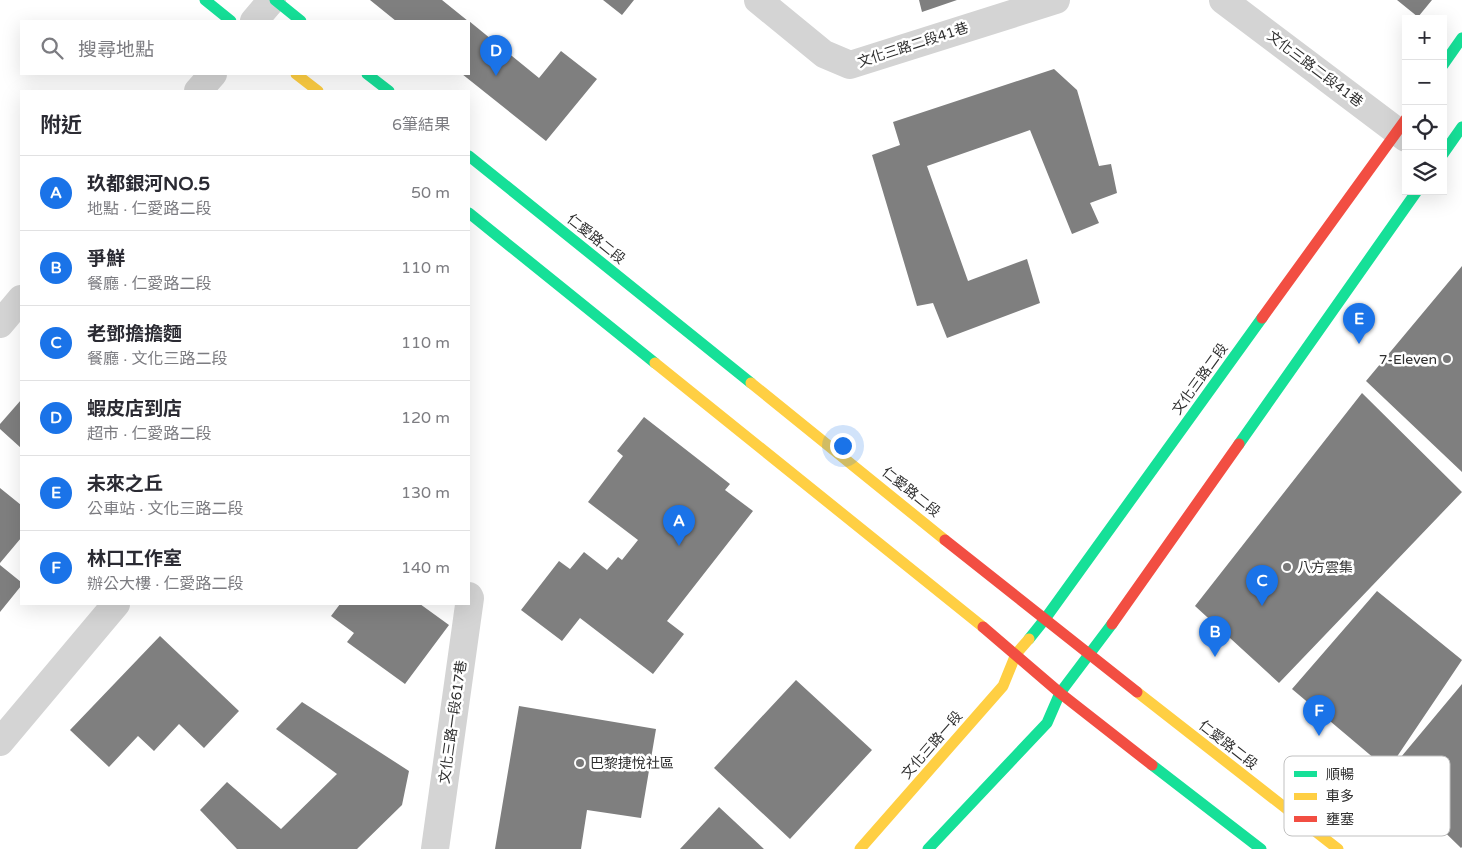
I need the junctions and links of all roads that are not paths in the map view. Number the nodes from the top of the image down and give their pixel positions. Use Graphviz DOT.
graph roads {
  1 [pos="205,0"];
  2 [pos="273,0"];
  3 [pos="758,0"];
  4 [pos="1056,0"];
  5 [pos="1223,0"];
  6 [pos="230,20"];
  7 [pos="255,20"];
  8 [pos="300,20"];
  9 [pos="1462,38"];
  10 [pos="1447,60"];
  11 [pos="212,75"];
  12 [pos="297,75"];
  13 [pos="368,75"];
  14 [pos="199,90"];
  15 [pos="317,90"];
  16 [pos="387,90"];
  17 [pos="1462,127"];
  18 [pos="1402,128"];
  19 [pos="1402,130"];
  20 [pos="1446,150"];
  21 [pos="470,157"];
  22 [pos="1414,195"];
  23 [pos="470,214"];
  24 [pos="20,300"];
  25 [pos="0,324"];
  26 [pos="115,605"];
  27 [pos="469,605"];
  28 [pos="1045,619"];
  29 [pos="1016,654"];
  30 [pos="1090,656"];
  31 [pos="1060,694"];
  32 [pos="0,742"];
  33 [pos="1284,807"];
  34 [pos="1321,836"];
  35 [pos="435,849"];
  36 [pos="860,849"];
  37 [pos="928,849"];
  38 [pos="1261,849"];
  39 [pos="1338,849"];
  1 -- 6 [label="main road"];
  2 -- 7 [label="street"];
  2 -- 8 [label="main road"];
  3 -- 4 [label="street, 文化三路二段41巷"];
  5 -- 18 [label="street, 文化三路二段41巷"];
  9 -- 10 [label="main road"];
  11 -- 14 [label="street"];
  12 -- 15 [label="main road"];
  13 -- 16 [label="main road"];
  17 -- 20 [label="main road"];
  19 -- 28 [label="main road, 文化三路二段"];
  21 -- 28 [label="main road, 仁愛路二段"];
  22 -- 30 [label="main road"];
  23 -- 29 [label="main road"];
  24 -- 25 [label="street"];
  26 -- 32 [label="street"];
  27 -- 35 [label="street, 文化三路一段617巷"];
  28 -- 29 [label="main road, 文化三路二段"];
  28 -- 30 [label="main road, 仁愛路二段"];
  29 -- 31 [label="main road"];
  29 -- 36 [label="main road, 文化三路一段"];
  30 -- 31 [label="main road"];
  30 -- 33 [label="main road, 仁愛路二段"];
  31 -- 37 [label="main road"];
  31 -- 38 [label="main road"];
  34 -- 39 [label="main road, 仁愛路二段"];
}
